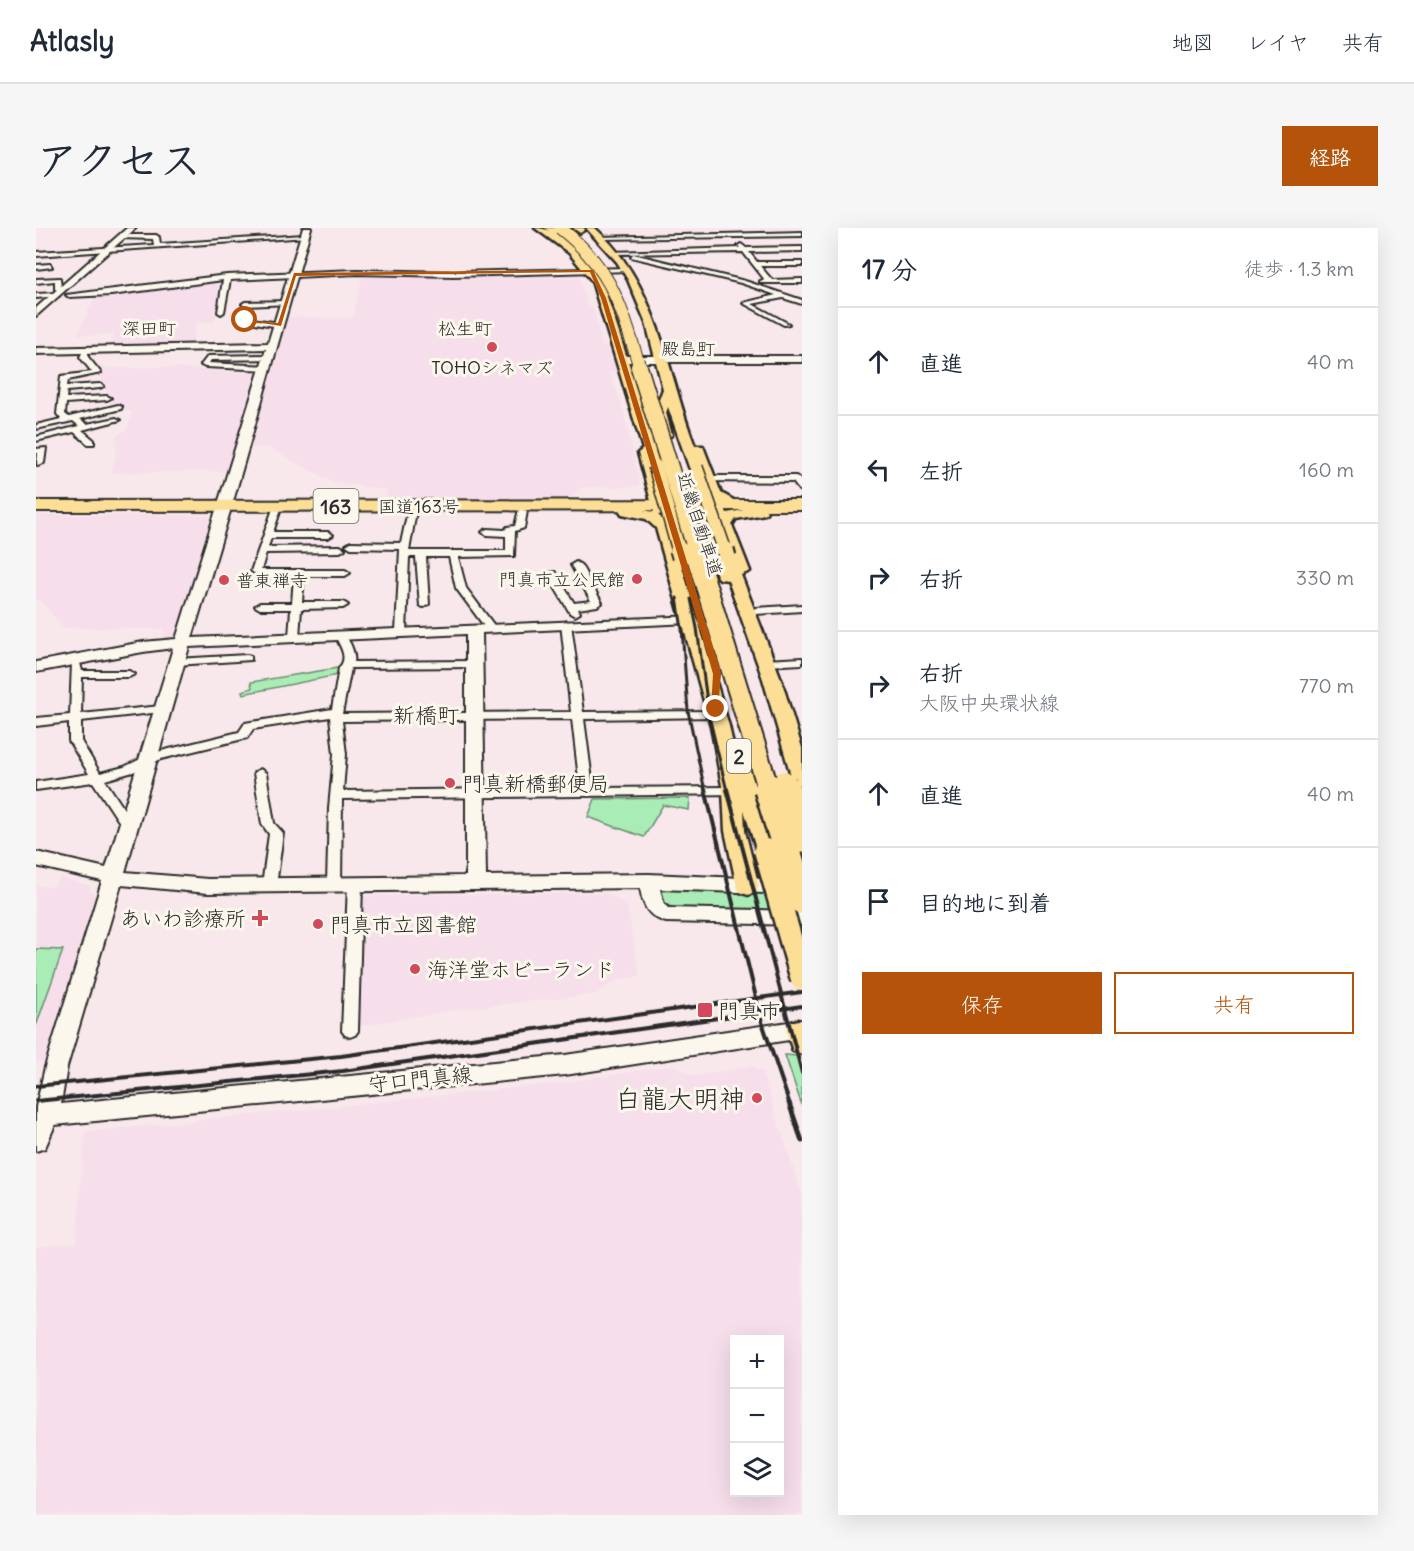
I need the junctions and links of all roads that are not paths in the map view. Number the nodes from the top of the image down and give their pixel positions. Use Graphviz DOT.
graph roads {
  1 [pos="132,228"];
  2 [pos="525,228"];
  3 [pos="539,228"];
  4 [pos="550,228"];
  5 [pos="560,228"];
  6 [pos="569,228"];
  7 [pos="578,228"];
  8 [pos="633,228"];
  9 [pos="725,228"];
  10 [pos="305,232"];
  11 [pos="597,232"];
  12 [pos="802,234"];
  13 [pos="730,235"];
  14 [pos="637,236"];
  15 [pos="122,237"];
  16 [pos="157,246"];
  17 [pos="743,249"];
  18 [pos="802,249"];
  19 [pos="107,250"];
  20 [pos="645,250"];
  21 [pos="618,252"];
  22 [pos="36,254"];
  23 [pos="36,260"];
  24 [pos="581,260"];
  25 [pos="755,264"];
  26 [pos="802,264"];
  27 [pos="50,266"];
  28 [pos="36,267"];
  29 [pos="628,270"];
  30 [pos="591,271"];
  31 [pos="36,274"];
  32 [pos="294,274"];
  33 [pos="227,277"];
  34 [pos="610,280"];
  35 [pos="36,281"];
  36 [pos="802,281"];
  37 [pos="743,282"];
  38 [pos="770,282"];
  39 [pos="63,293"];
  40 [pos="784,295"];
  41 [pos="36,296"];
  42 [pos="800,300"];
  43 [pos="286,303"];
  44 [pos="636,303"];
  45 [pos="245,304"];
  46 [pos="221,312"];
  47 [pos="36,313"];
  48 [pos="245,320"];
  49 [pos="786,324"];
  50 [pos="280,325"];
  51 [pos="86,350"];
  52 [pos="36,351"];
  53 [pos="270,357"];
  54 [pos="623,361"];
  55 [pos="642,361"];
  56 [pos="663,361"];
  57 [pos="802,361"];
  58 [pos="669,385"];
  59 [pos="100,386"];
  60 [pos="63,389"];
  61 [pos="107,398"];
  62 [pos="62,401"];
  63 [pos="636,404"];
  64 [pos="118,407"];
  65 [pos="70,419"];
  66 [pos="116,420"];
  67 [pos="36,427"];
  68 [pos="81,429"];
  69 [pos="36,439"];
  70 [pos="91,442"];
  71 [pos="36,451"];
  72 [pos="41,463"];
  73 [pos="709,479"];
  74 [pos="802,488"];
  75 [pos="802,505"];
  76 [pos="36,506"];
  77 [pos="737,506"];
  78 [pos="224,508"];
  79 [pos="278,509"];
  80 [pos="412,509"];
  81 [pos="631,509"];
  82 [pos="689,509"];
  83 [pos="36,511"];
  84 [pos="522,511"];
  85 [pos="802,512"];
  86 [pos="487,532"];
  87 [pos="511,533"];
  88 [pos="268,535"];
  89 [pos="328,535"];
  90 [pos="351,545"];
  91 [pos="340,549"];
  92 [pos="261,550"];
  93 [pos="404,550"];
  94 [pos="421,554"];
  95 [pos="453,554"];
  96 [pos="576,565"];
  97 [pos="299,573"];
  98 [pos="345,573"];
  99 [pos="552,573"];
  100 [pos="424,604"];
  101 [pos="343,605"];
  102 [pos="260,606"];
  103 [pos="297,606"];
  104 [pos="571,607"];
  105 [pos="802,608"];
  106 [pos="756,611"];
  107 [pos="690,620"];
  108 [pos="565,625"];
  109 [pos="482,629"];
  110 [pos="401,632"];
  111 [pos="340,635"];
  112 [pos="294,637"];
  113 [pos="181,643"];
  114 [pos="247,658"];
  115 [pos="802,661"];
  116 [pos="176,662"];
  117 [pos="474,664"];
  118 [pos="765,664"];
  119 [pos="348,665"];
  120 [pos="36,667"];
  121 [pos="76,667"];
  122 [pos="715,668"];
  123 [pos="129,674"];
  124 [pos="162,709"];
  125 [pos="337,715"];
  126 [pos="578,715"];
  127 [pos="717,716"];
  128 [pos="75,717"];
  129 [pos="475,717"];
  130 [pos="36,722"];
  131 [pos="802,741"];
  132 [pos="148,762"];
  133 [pos="260,773"];
  134 [pos="99,779"];
  135 [pos="802,779"];
  136 [pos="739,784"];
  137 [pos="36,786"];
  138 [pos="587,792"];
  139 [pos="474,794"];
  140 [pos="337,795"];
  141 [pos="129,826"];
  142 [pos="802,838"];
  143 [pos="36,859"];
  144 [pos="802,872"];
  145 [pos="114,877"];
  146 [pos="649,881"];
  147 [pos="747,881"];
  148 [pos="476,883"];
  149 [pos="334,884"];
  150 [pos="355,884"];
  151 [pos="269,886"];
  152 [pos="802,888"];
  153 [pos="802,900"];
  154 [pos="802,918"];
  155 [pos="802,979"];
  156 [pos="350,1031"];
  157 [pos="801,1035"];
  158 [pos="41,1116"];
  159 [pos="36,1140"];
  1 -- 15 [label="street"];
  2 -- 24 [label="main road, 2"];
  3 -- 24 [label="main road, 2"];
  4 -- 34 [label="highway, bridge"];
  5 -- 34 [label="highway, 近畿自動車道, bridge"];
  6 -- 44 [label="highway, 近畿自動車道"];
  7 -- 44 [label="highway"];
  8 -- 14 [label="street"];
  9 -- 13 [label="street"];
  10 -- 16 [label="street"];
  10 -- 32 [label="street"];
  11 -- 14 [label="street"];
  11 -- 21 [label="main road"];
  12 -- 13 [label="street"];
  13 -- 14 [label="street"];
  13 -- 17 [label="street"];
  14 -- 20 [label="street"];
  15 -- 16 [label="street"];
  15 -- 19 [label="street"];
  16 -- 19 [label="street"];
  17 -- 18 [label="street"];
  17 -- 20 [label="street"];
  17 -- 25 [label="street"];
  19 -- 27 [label="street"];
  19 -- 39 [label="street"];
  20 -- 21 [label="street"];
  21 -- 29 [label="main road"];
  21 -- 37 [label="street"];
  22 -- 27 [label="street"];
  23 -- 27 [label="street"];
  24 -- 30 [label="main road, 2"];
  25 -- 26 [label="street"];
  25 -- 38 [label="street"];
  27 -- 28 [label="street"];
  27 -- 31 [label="street"];
  27 -- 35 [label="street"];
  27 -- 39 [label="street"];
  29 -- 30 [label="street"];
  29 -- 44 [label="main road"];
  30 -- 32 [label="street"];
  30 -- 54 [label="main road, 2"];
  32 -- 33 [label="street"];
  32 -- 43 [label="street"];
  33 -- 39 [label="street"];
  33 -- 46 [label="street"];
  34 -- 153 [label="highway, 近畿自動車道, bridge"];
  36 -- 38 [label="street"];
  37 -- 38 [label="street"];
  37 -- 40 [label="street"];
  39 -- 41 [label="street"];
  39 -- 47 [label="street"];
  40 -- 42 [label="street"];
  40 -- 49 [label="street"];
  43 -- 45 [label="street"];
  43 -- 50 [label="street"];
  44 -- 55 [label="main road"];
  44 -- 56 [label="main road"];
  44 -- 142 [label="highway, 近畿自動車道, bridge"];
  48 -- 50 [label="street"];
  50 -- 53 [label="street"];
  51 -- 52 [label="street"];
  51 -- 53 [label="street"];
  51 -- 60 [label="street"];
  53 -- 53 [label="street"];
  53 -- 78 [label="street"];
  54 -- 55 [label="street"];
  54 -- 63 [label="main road, 2"];
  55 -- 56 [label="street"];
  56 -- 57 [label="street"];
  56 -- 58 [label="main road"];
  58 -- 73 [label="main road"];
  58 -- 82 [label="main road"];
  58 -- 118 [label="main road, bridge"];
  59 -- 60 [label="street"];
  60 -- 62 [label="street"];
  61 -- 62 [label="street"];
  62 -- 65 [label="street"];
  63 -- 82 [label="main road"];
  63 -- 82 [label="main road, 2"];
  63 -- 122 [label="main road, 2, bridge"];
  64 -- 65 [label="street"];
  65 -- 67 [label="street"];
  65 -- 68 [label="street"];
  66 -- 68 [label="street"];
  68 -- 69 [label="street"];
  68 -- 70 [label="street"];
  71 -- 72 [label="street"];
  73 -- 74 [label="street"];
  73 -- 77 [label="main road"];
  75 -- 77 [label="highway, 国道163号 / 163"];
  76 -- 78 [label="highway, 国道163号 / 163"];
  77 -- 82 [label="highway, 国道163号 / 163"];
  78 -- 79 [label="highway, 国道163号 / 163"];
  78 -- 83 [label="highway, 国道163号 / 163"];
  78 -- 113 [label="street"];
  79 -- 80 [label="highway, 国道163号 / 163"];
  79 -- 88 [label="street"];
  80 -- 81 [label="highway, 国道163号 / 163"];
  80 -- 84 [label="highway, 国道163号 / 163"];
  80 -- 93 [label="street"];
  81 -- 82 [label="highway, 国道163号 / 163"];
  81 -- 84 [label="highway, 国道163号 / 163"];
  81 -- 107 [label="main road"];
  82 -- 85 [label="highway, 国道163号 / 163"];
  82 -- 106 [label="main road"];
  82 -- 118 [label="main road"];
  82 -- 122 [label="main road"];
  84 -- 87 [label="street"];
  86 -- 87 [label="street"];
  87 -- 95 [label="street"];
  88 -- 89 [label="street"];
  88 -- 92 [label="street"];
  90 -- 93 [label="street"];
  91 -- 92 [label="street"];
  92 -- 97 [label="street"];
  93 -- 94 [label="street"];
  93 -- 110 [label="street"];
  94 -- 95 [label="street"];
  94 -- 100 [label="street"];
  95 -- 109 [label="street"];
  96 -- 104 [label="street"];
  97 -- 98 [label="street"];
  97 -- 103 [label="street"];
  99 -- 104 [label="street"];
  101 -- 103 [label="street"];
  102 -- 103 [label="street"];
  103 -- 112 [label="street"];
  104 -- 108 [label="street"];
  105 -- 106 [label="street"];
  106 -- 118 [label="main road"];
  107 -- 108 [label="street"];
  107 -- 127 [label="main road"];
  108 -- 109 [label="street"];
  108 -- 126 [label="street"];
  109 -- 110 [label="street"];
  109 -- 117 [label="street"];
  110 -- 111 [label="street"];
  111 -- 112 [label="street"];
  111 -- 119 [label="street"];
  112 -- 113 [label="street"];
  113 -- 116 [label="street"];
  113 -- 121 [label="street"];
  114 -- 116 [label="street"];
  115 -- 118 [label="street"];
  116 -- 124 [label="street"];
  117 -- 119 [label="street"];
  117 -- 129 [label="street"];
  118 -- 131 [label="main road"];
  118 -- 135 [label="main road"];
  119 -- 125 [label="street"];
  120 -- 121 [label="street"];
  121 -- 123 [label="street"];
  121 -- 128 [label="street"];
  122 -- 127 [label="main road"];
  122 -- 136 [label="main road, 2"];
  124 -- 128 [label="street"];
  124 -- 132 [label="street"];
  125 -- 129 [label="street"];
  125 -- 132 [label="street"];
  125 -- 140 [label="street"];
  126 -- 127 [label="street"];
  126 -- 129 [label="street"];
  126 -- 138 [label="street"];
  127 -- 136 [label="main road"];
  128 -- 130 [label="street"];
  128 -- 134 [label="street"];
  129 -- 139 [label="street"];
  132 -- 134 [label="street"];
  132 -- 141 [label="street"];
  133 -- 151 [label="street"];
  134 -- 137 [label="street"];
  134 -- 141 [label="street"];
  136 -- 138 [label="street"];
  136 -- 147 [label="main road"];
  136 -- 155 [label="main road, 2, bridge"];
  138 -- 139 [label="street"];
  139 -- 140 [label="street"];
  139 -- 148 [label="street"];
  140 -- 149 [label="street"];
  141 -- 145 [label="street"];
  143 -- 145 [label="street"];
  144 -- 147 [label="street"];
  145 -- 151 [label="street"];
  145 -- 158 [label="street"];
  146 -- 147 [label="street"];
  146 -- 148 [label="street"];
  146 -- 154 [label="street"];
  147 -- 152 [label="street"];
  148 -- 150 [label="street"];
  149 -- 150 [label="street"];
  149 -- 151 [label="street"];
  150 -- 156 [label="street"];
  157 -- 158 [label="street, 守口門真線"];
  158 -- 159 [label="street"];
}
